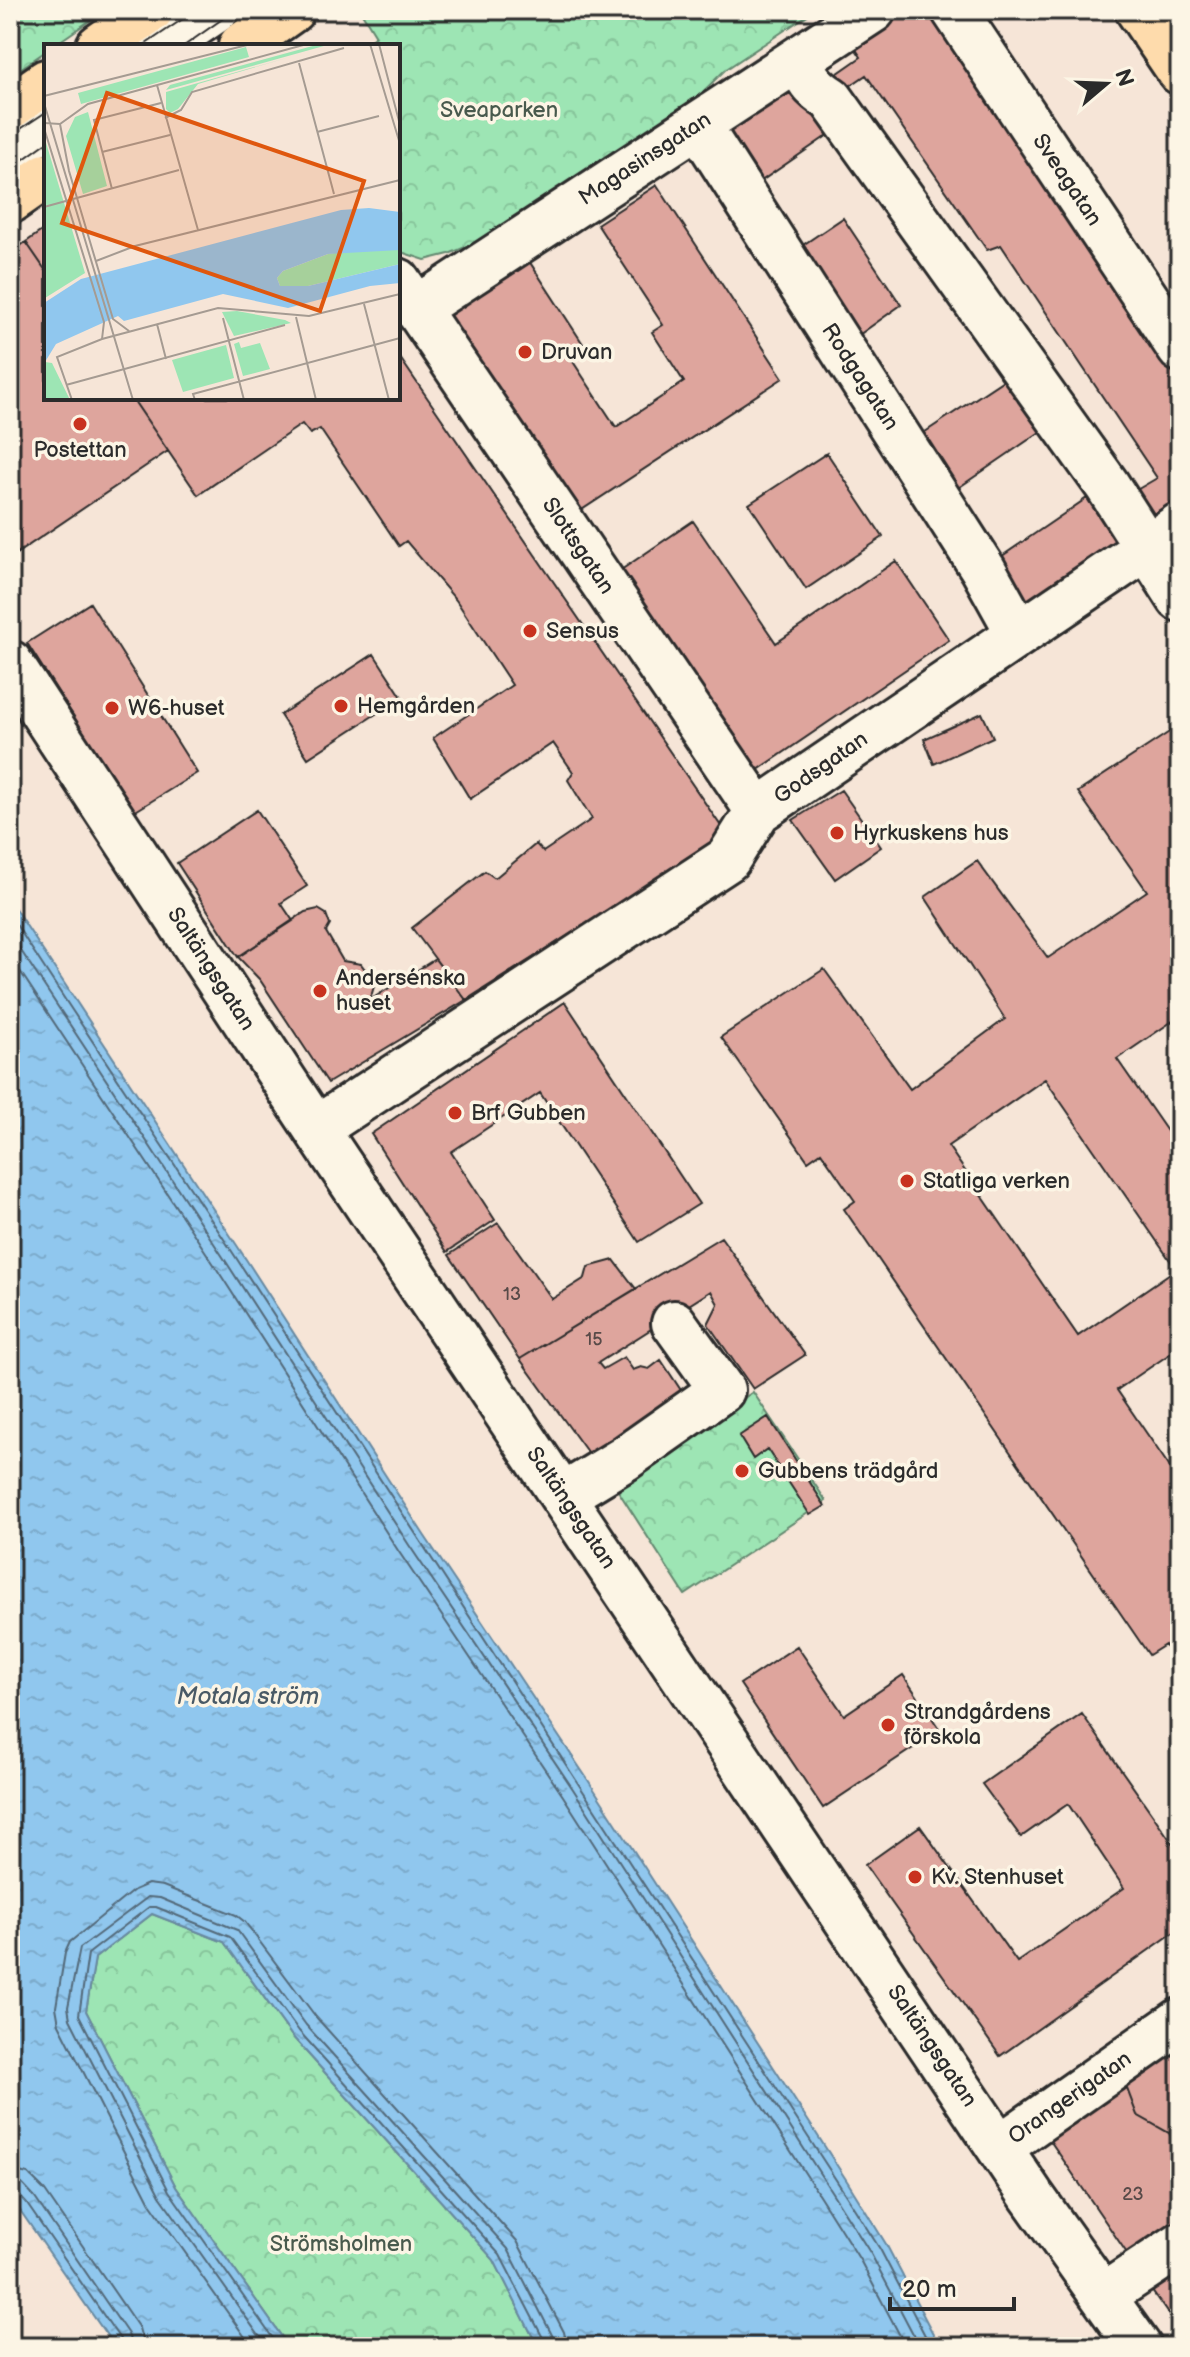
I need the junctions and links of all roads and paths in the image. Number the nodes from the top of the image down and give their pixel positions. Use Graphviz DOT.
graph roads {
  1 [pos="151,10"];
  2 [pos="216,10"];
  3 [pos="292,10"];
  4 [pos="873,10"];
  5 [pos="954,10"];
  6 [pos="1138,10"];
  7 [pos="102,44"];
  8 [pos="166,44"];
  9 [pos="241,44"];
  10 [pos="245,44"];
  11 [pos="800,58"];
  12 [pos="1180,72"];
  13 [pos="44,83"];
  14 [pos="10,107"];
  15 [pos="44,127"];
  16 [pos="693,128"];
  17 [pos="10,151"];
  18 [pos="44,177"];
  19 [pos="10,201"];
  20 [pos="407,295"];
  21 [pos="1180,349"];
  22 [pos="1163,536"];
  23 [pos="1180,599"];
  24 [pos="1018,632"];
  25 [pos="10,664"];
  26 [pos="758,811"];
  27 [pos="316,1129"];
  28 [pos="674,1323"];
  29 [pos="563,1496"];
  30 [pos="1180,2021"];
  31 [pos="1000,2147"];
  32 [pos="1180,2245"];
  33 [pos="1103,2296"];
  34 [pos="1139,2347"];
  1 -- 7 [label="main road"];
  2 -- 8 [label="street"];
  2 -- 9 [label="street"];
  3 -- 10 [label="main road"];
  4 -- 11 [label="street, Magasinsgatan"];
  5 -- 21 [label="street, Sveagatan"];
  6 -- 12 [label="main road"];
  11 -- 16 [label="street, Magasinsgatan"];
  11 -- 22 [label="street"];
  13 -- 14 [label="main road"];
  15 -- 17 [label="street"];
  16 -- 20 [label="street, Magasinsgatan"];
  16 -- 24 [label="street, Rodgagatan"];
  18 -- 19 [label="main road"];
  20 -- 26 [label="street, Slottsgatan"];
  22 -- 23 [label="street"];
  22 -- 24 [label="street, Godsgatan"];
  24 -- 26 [label="street, Godsgatan"];
  25 -- 27 [label="street, Saltängsgatan"];
  26 -- 27 [label="street, Godsgatan"];
  27 -- 29 [label="street, Saltängsgatan"];
  28 -- 29 [label="street"];
  29 -- 31 [label="street, Saltängsgatan"];
  30 -- 31 [label="street, Orangerigatan"];
  31 -- 33 [label="street, Saltängsgatan"];
  32 -- 33 [label="street"];
  33 -- 34 [label="street, Saltängsgatan"];
}
